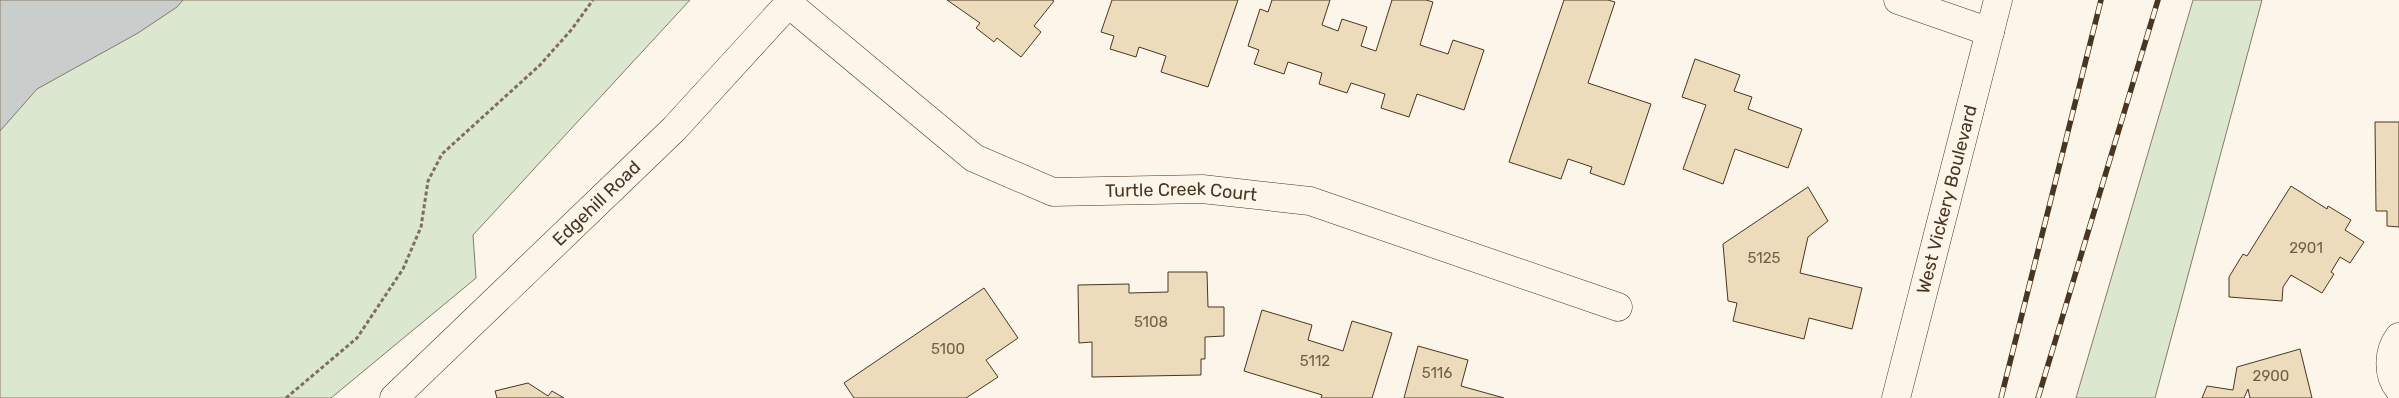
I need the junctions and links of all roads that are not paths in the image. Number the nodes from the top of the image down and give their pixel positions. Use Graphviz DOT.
graph roads {
  1 [pos="1898,0"];
  2 [pos="1998,0"];
  3 [pos="791,2"];
  4 [pos="1990,32"];
  5 [pos="1618,307"];
  6 [pos="2399,337"];
  7 [pos="2399,389"];
  8 [pos="394,398"];
  9 [pos="1896,398"];
  1 -- 4 [label="street"];
  2 -- 4 [label="street, West Vickery Boulevard"];
  3 -- 5 [label="street, Turtle Creek Court"];
  3 -- 8 [label="street, Edgehill Road"];
  4 -- 9 [label="street, West Vickery Boulevard"];
  6 -- 7 [label="street"];
}
